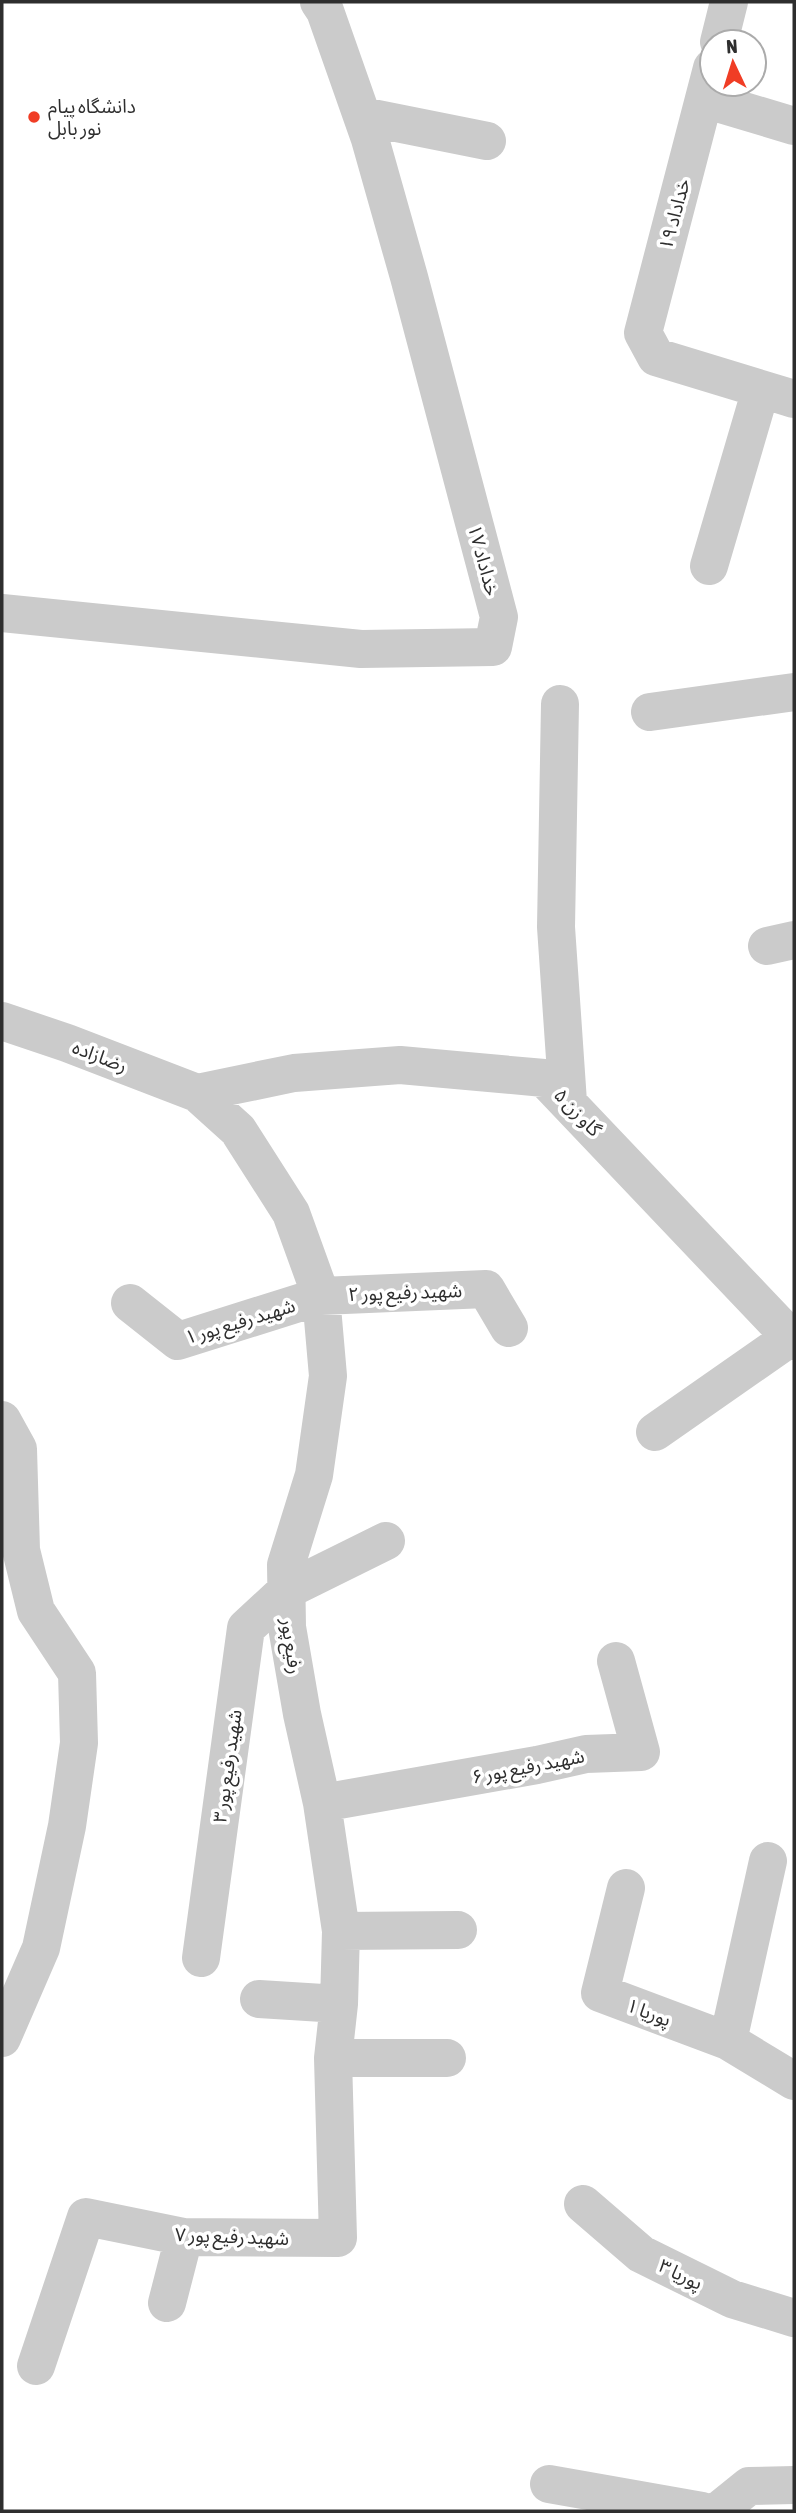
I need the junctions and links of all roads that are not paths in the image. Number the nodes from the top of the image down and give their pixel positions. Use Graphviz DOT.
graph roads {
  1 [pos="319,2"];
  2 [pos="729,2"];
  3 [pos="722,28"];
  4 [pos="704,98"];
  5 [pos="737,98"];
  6 [pos="362,116"];
  7 [pos="794,126"];
  8 [pos="486,141"];
  9 [pos="778,394"];
  10 [pos="709,566"];
  11 [pos="2,613"];
  12 [pos="794,692"];
  13 [pos="560,704"];
  14 [pos="650,712"];
  15 [pos="2,1021"];
  16 [pos="197,1093"];
  17 [pos="568,1102"];
  18 [pos="321,1296"];
  19 [pos="130,1303"];
  20 [pos="509,1328"];
  21 [pos="794,1338"];
  22 [pos="2,1420"];
  23 [pos="655,1432"];
  24 [pos="386,1541"];
  25 [pos="287,1590"];
  26 [pos="616,1661"];
  27 [pos="322,1803"];
  28 [pos="768,1861"];
  29 [pos="626,1888"];
  30 [pos="458,1930"];
  31 [pos="341,1931"];
  32 [pos="201,1958"];
  33 [pos="259,1999"];
  34 [pos="339,2004"];
  35 [pos="2,2038"];
  36 [pos="728,2041"];
  37 [pos="333,2058"];
  38 [pos="447,2058"];
  39 [pos="794,2081"];
  40 [pos="583,2204"];
  41 [pos="184,2237"];
  42 [pos="338,2238"];
  43 [pos="167,2303"];
  44 [pos="794,2318"];
  45 [pos="36,2366"];
  46 [pos="550,2484"];
  47 [pos="794,2485"];
  48 [pos="702,2511"];
  49 [pos="718,2511"];
  1 -- 6 [label="street, خداداد ۱۷"];
  2 -- 3 [label="street"];
  4 -- 9 [label="street, خداداد ۱۹"];
  5 -- 7 [label="street"];
  6 -- 8 [label="street"];
  6 -- 11 [label="street, خداداد ۱۷"];
  9 -- 10 [label="street"];
  12 -- 14 [label="street"];
  13 -- 17 [label="street"];
  15 -- 16 [label="street, رضازاده"];
  16 -- 17 [label="street, گاو زن ۵"];
  16 -- 18 [label="street, رفیع پور"];
  17 -- 21 [label="street, گاو زن ۵"];
  18 -- 19 [label="street, شهید رفیع پور ۱"];
  18 -- 20 [label="street, شهید رفیع پور ۲"];
  18 -- 25 [label="street, رفیع پور"];
  21 -- 23 [label="street"];
  22 -- 35 [label="street"];
  24 -- 25 [label="street, شهید رفیع پور ۳"];
  25 -- 27 [label="street, رفیع پور"];
  25 -- 32 [label="street, شهید رفیع پور ۳"];
  26 -- 27 [label="street, شهید رفیع پور ۶"];
  27 -- 31 [label="street, رفیع پور"];
  28 -- 36 [label="street"];
  29 -- 36 [label="street, پوریا ۱"];
  30 -- 31 [label="street"];
  31 -- 34 [label="street, رفیع پور"];
  33 -- 34 [label="street"];
  34 -- 37 [label="street, رفیع پور"];
  36 -- 39 [label="street, پوریا ۱"];
  37 -- 38 [label="street"];
  37 -- 42 [label="street, رفیع پور"];
  40 -- 44 [label="street, پوریا ۳"];
  41 -- 42 [label="street, شهید رفیع پور ۷"];
  41 -- 43 [label="street"];
  41 -- 45 [label="street, شهید رفیع پور ۷"];
  46 -- 48 [label="street"];
  47 -- 49 [label="street"];
}
